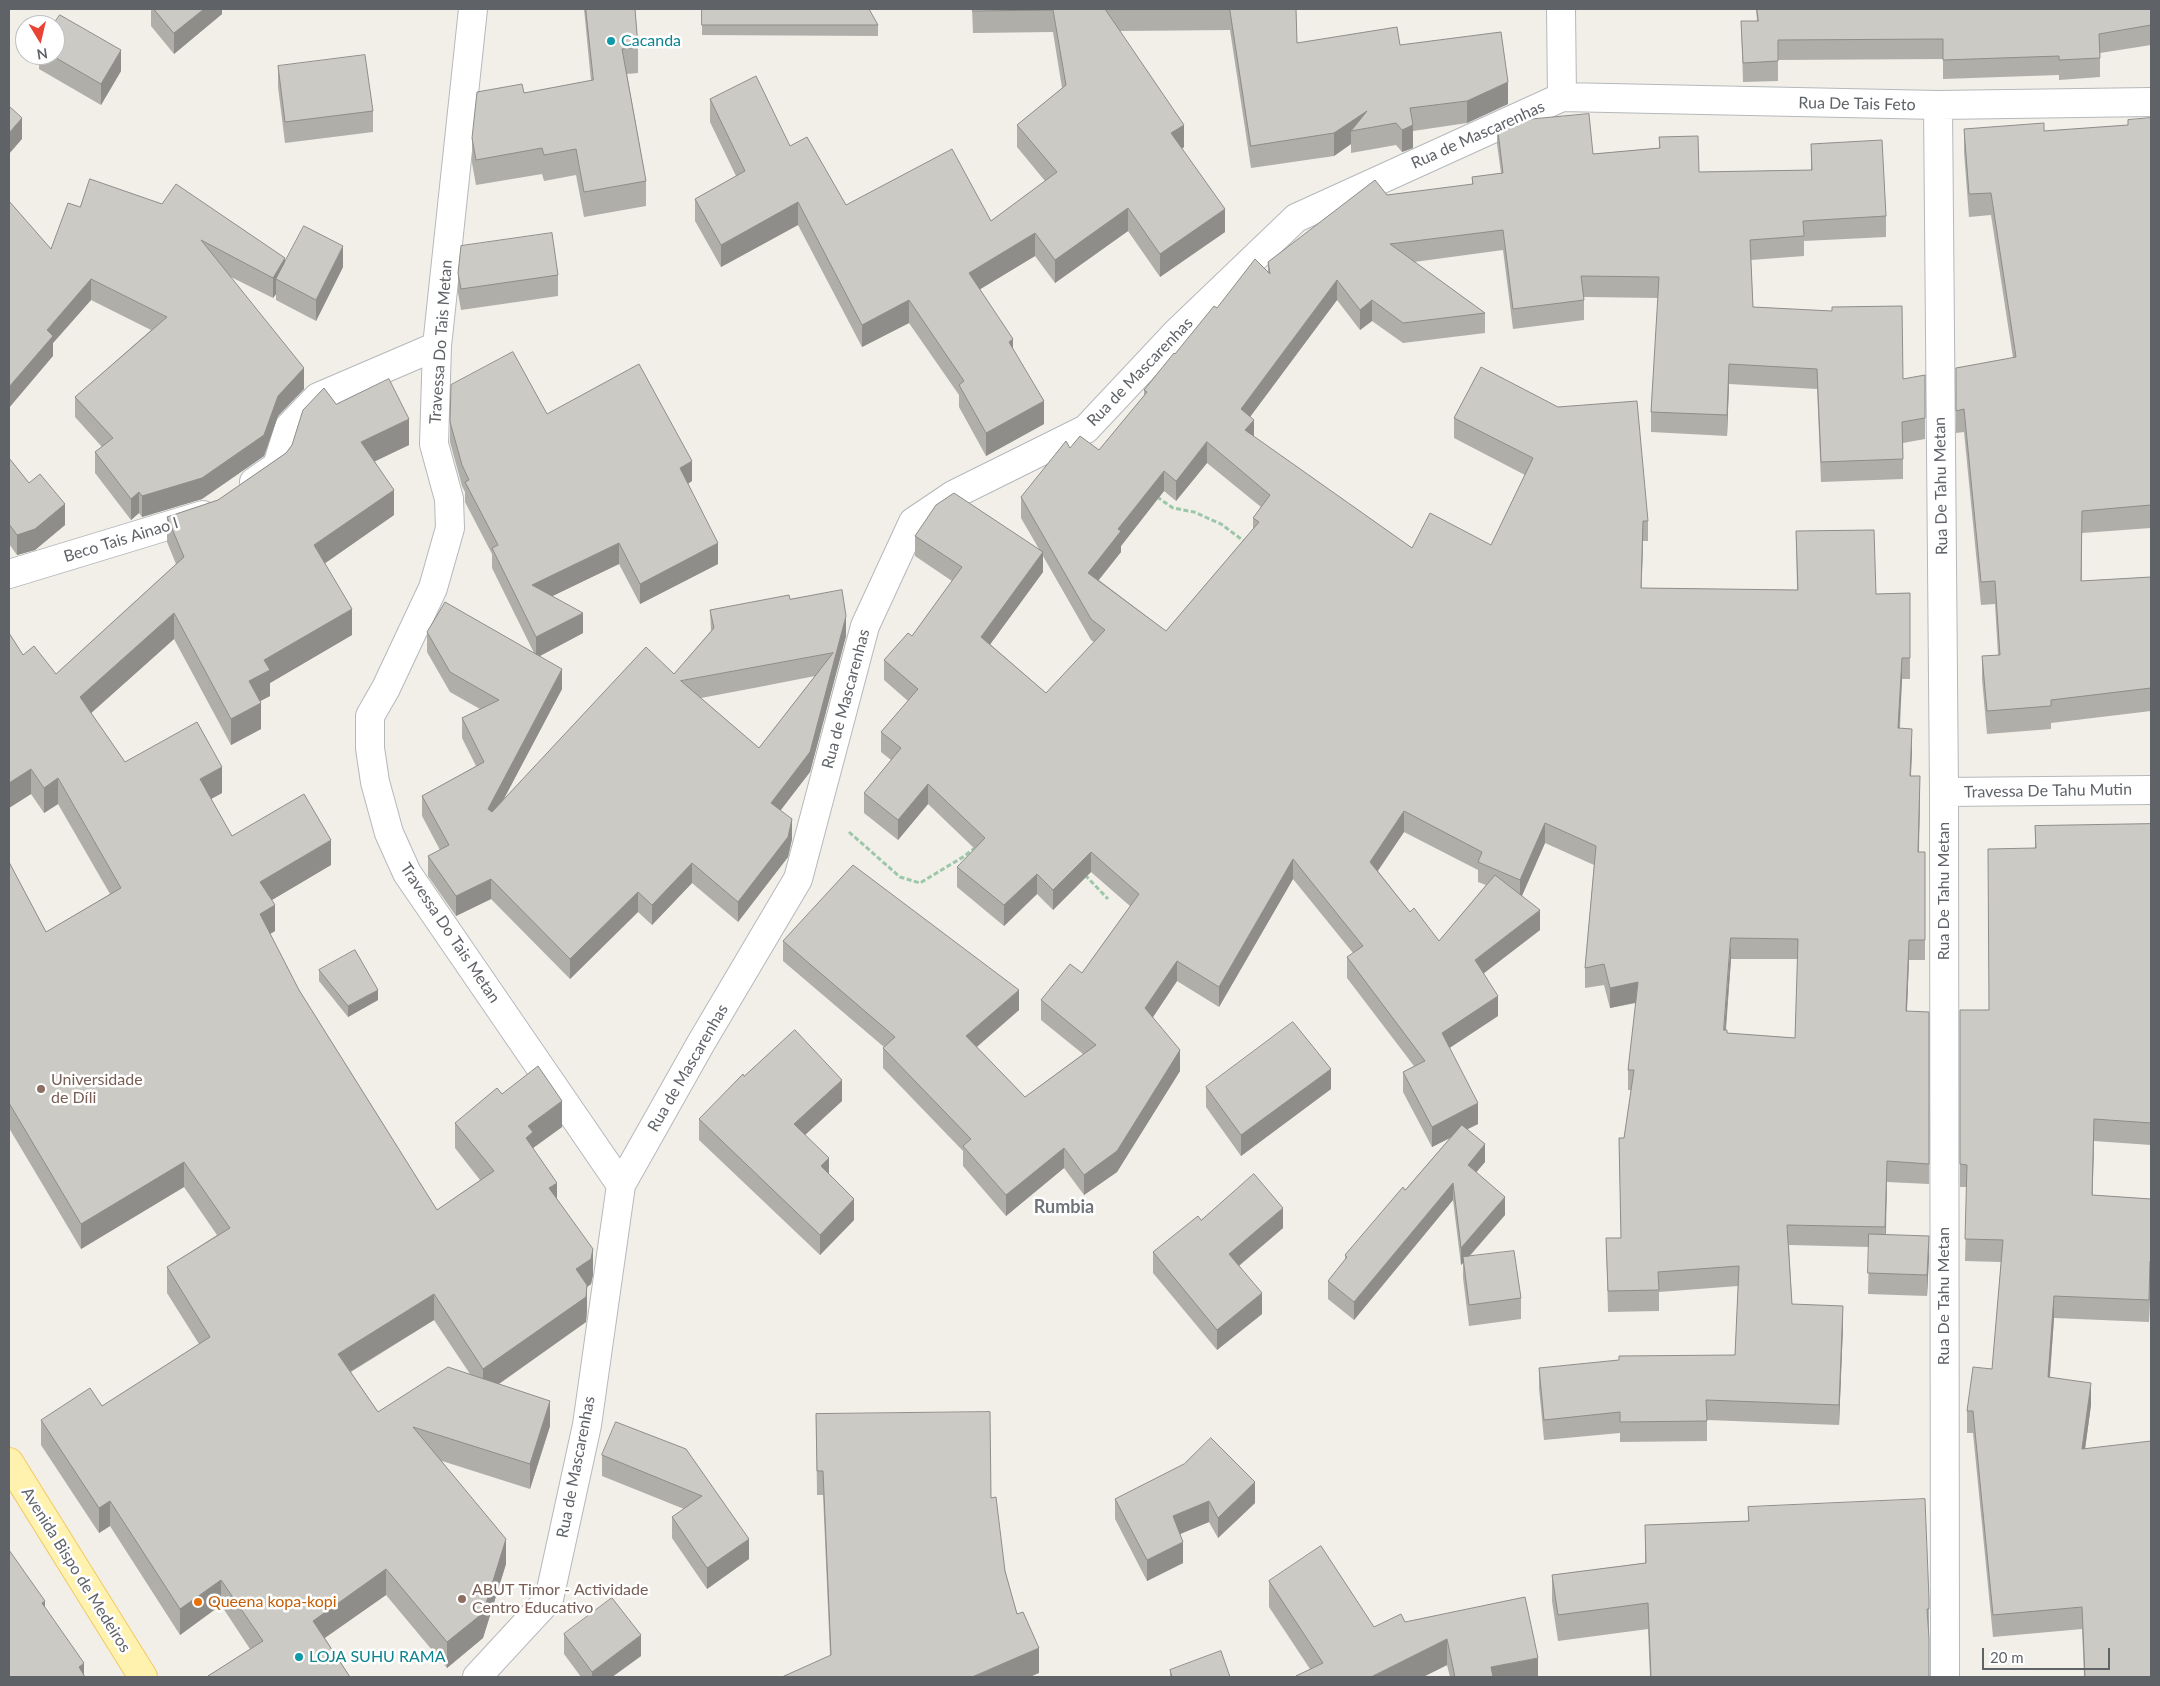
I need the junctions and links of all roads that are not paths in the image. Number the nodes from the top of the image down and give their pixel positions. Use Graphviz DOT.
graph roads {
  1 [pos="473,9"];
  2 [pos="1561,9"];
  3 [pos="1562,97"];
  4 [pos="2151,102"];
  5 [pos="1938,105"];
  6 [pos="437,346"];
  7 [pos="9,574"];
  8 [pos="2151,790"];
  9 [pos="1944,792"];
  10 [pos="621,1185"];
  11 [pos="9,1462"];
  12 [pos="143,1677"];
  13 [pos="477,1677"];
  14 [pos="1945,1677"];
  1 -- 6 [label="street, Travessa Do Tais Metan"];
  2 -- 3 [label="street, Rua de Mascarenhas"];
  3 -- 5 [label="street, Rua De Tais Feto"];
  3 -- 10 [label="street, Rua de Mascarenhas"];
  4 -- 5 [label="street, Rua De Tais Feto"];
  5 -- 9 [label="street, Rua De Tahu Metan"];
  6 -- 7 [label="street, Beco Tais Ainao I"];
  6 -- 10 [label="street, Travessa Do Tais Metan"];
  8 -- 9 [label="street, Travessa De Tahu Mutin"];
  9 -- 14 [label="street, Rua De Tahu Metan"];
  10 -- 13 [label="street, Rua de Mascarenhas"];
  11 -- 12 [label="main road, Avenida Bispo de Medeiros"];
}
